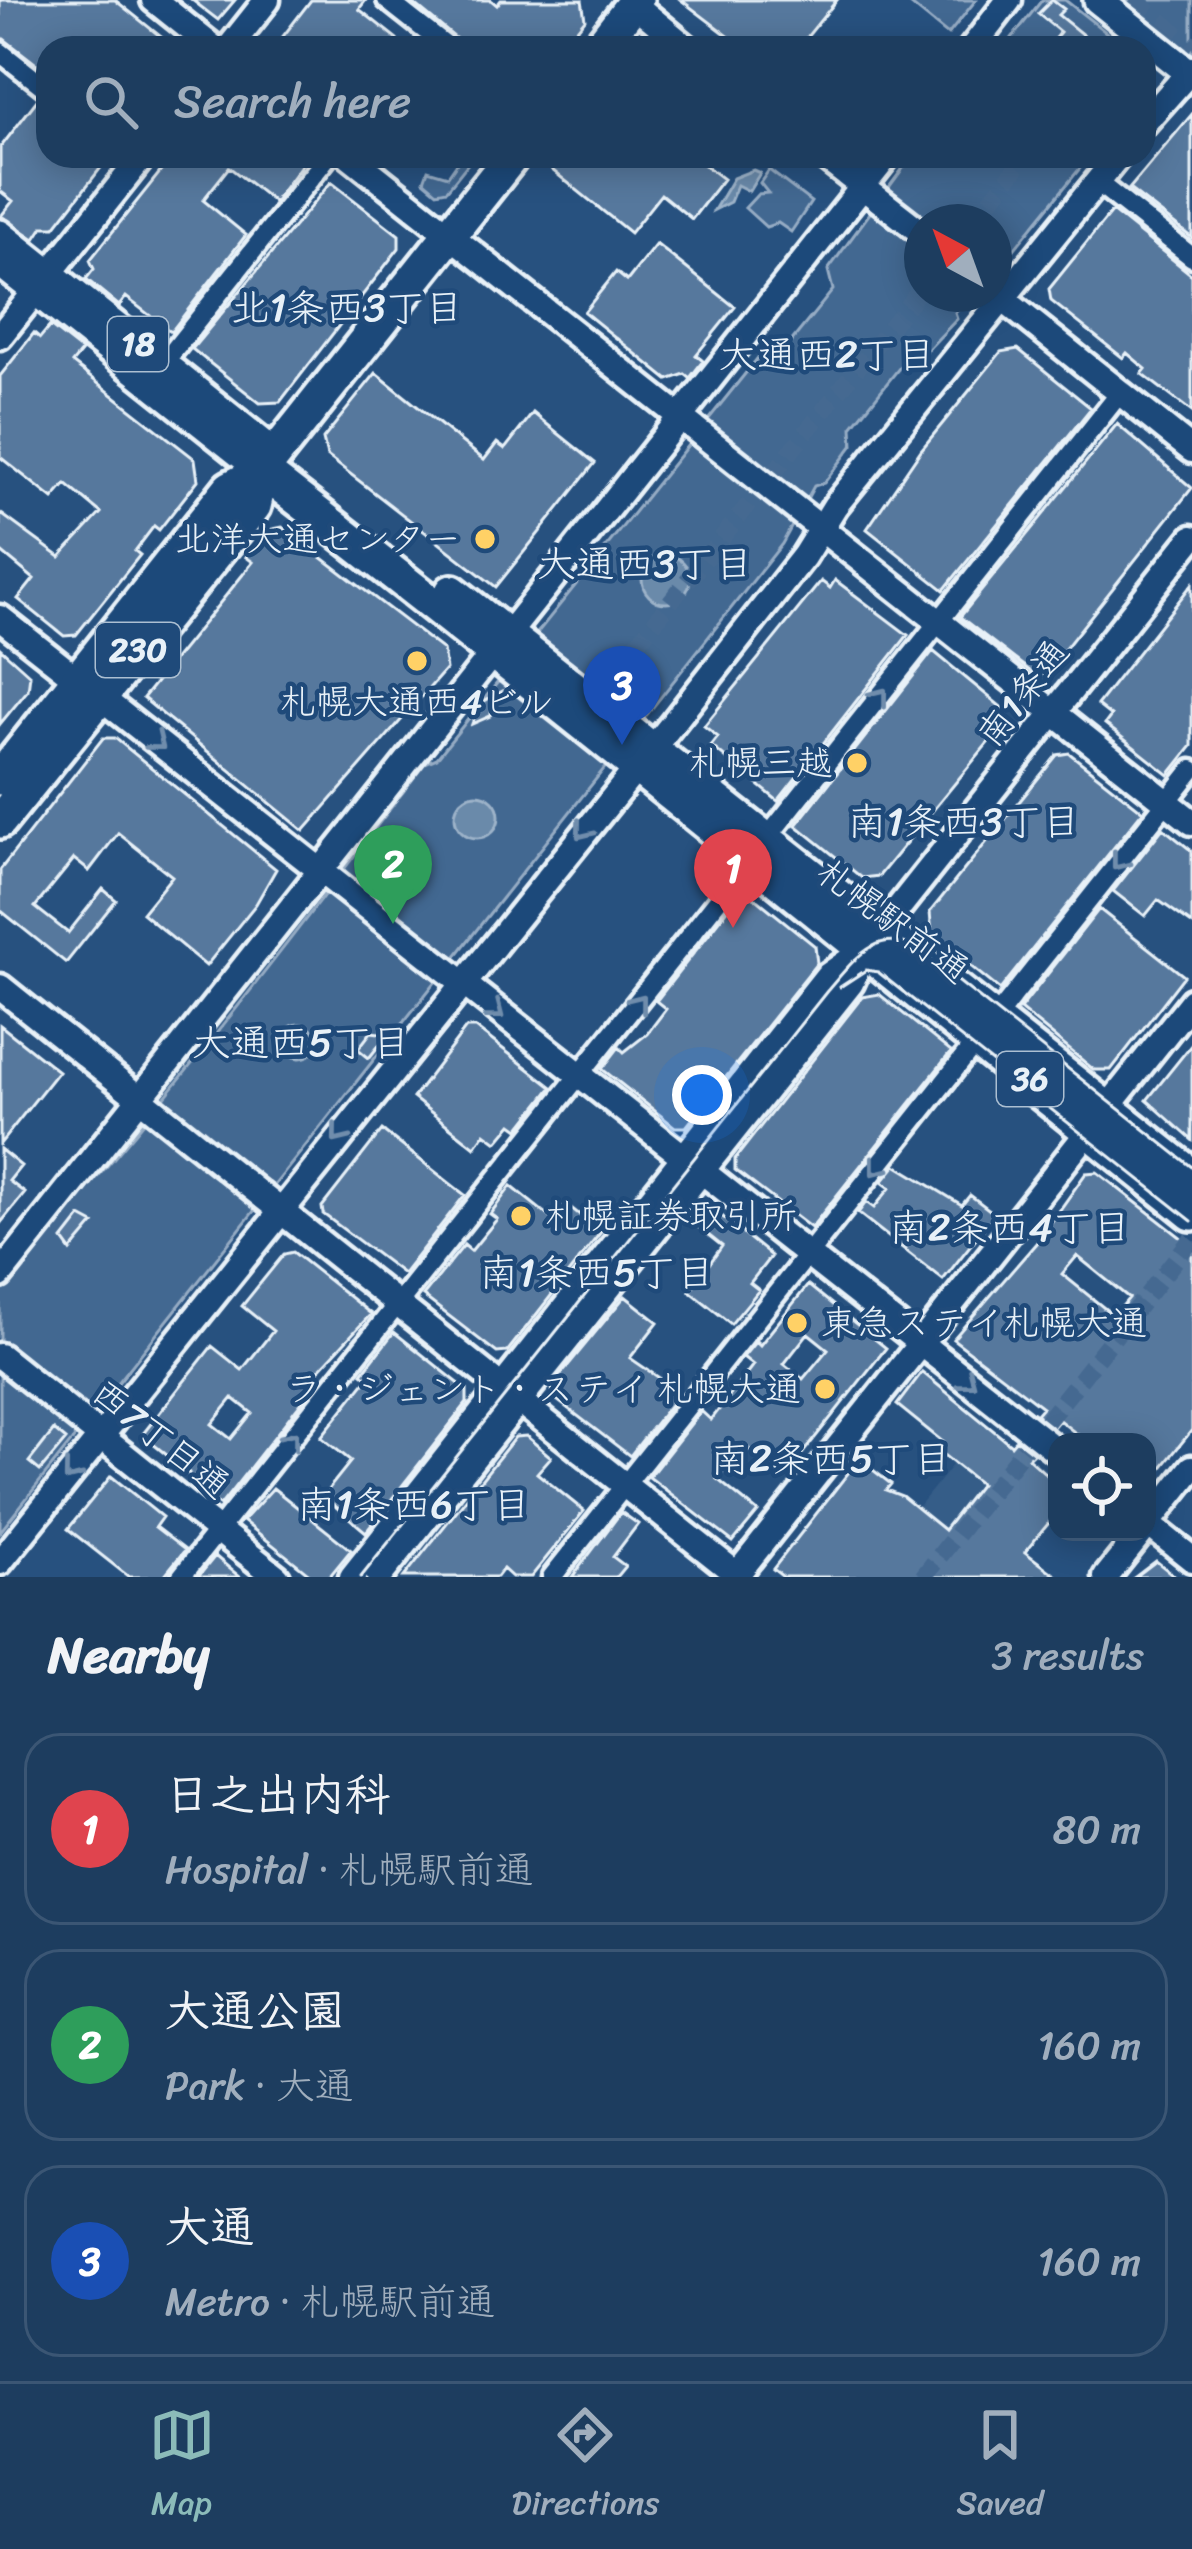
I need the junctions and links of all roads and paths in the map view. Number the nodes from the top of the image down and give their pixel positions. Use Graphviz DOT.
graph roads {
  1 [pos="154,0"];
  2 [pos="268,0"];
  3 [pos="388,0"];
  4 [pos="1010,0"];
  5 [pos="1098,0"];
  6 [pos="633,1"];
  7 [pos="199,36"];
  8 [pos="239,36"];
  9 [pos="433,36"];
  10 [pos="608,36"];
  11 [pos="673,36"];
  12 [pos="982,36"];
  13 [pos="1144,36"];
  14 [pos="1156,45"];
  15 [pos="0,52"];
  16 [pos="1191,72"];
  17 [pos="36,80"];
  18 [pos="1156,110"];
  19 [pos="129,168"];
  20 [pos="319,168"];
  21 [pos="365,168"];
  22 [pos="503,168"];
  23 [pos="838,168"];
  24 [pos="877,168"];
  25 [pos="1108,168"];
  26 [pos="1097,182"];
  27 [pos="863,188"];
  28 [pos="904,219"];
  29 [pos="0,234"];
  30 [pos="449,236"];
  31 [pos="1192,257"];
  32 [pos="0,263"];
  33 [pos="1012,279"];
  34 [pos="43,282"];
  35 [pos="1012,306"];
  36 [pos="985,312"];
  37 [pos="0,336"];
  38 [pos="164,364"];
  39 [pos="1120,393"];
  40 [pos="678,418"];
  41 [pos="1192,450"];
  42 [pos="269,462"];
  43 [pos="819,531"];
  44 [pos="1192,538"];
  45 [pos="0,618"];
  46 [pos="936,624"];
  47 [pos="501,645"];
  48 [pos="89,688"];
  49 [pos="1052,714"];
  50 [pos="644,758"];
  51 [pos="1192,770"];
  52 [pos="0,778"];
  53 [pos="1166,802"];
  54 [pos="0,821"];
  55 [pos="1192,822"];
  56 [pos="759,849"];
  57 [pos="320,872"];
  58 [pos="874,939"];
  59 [pos="460,983"];
  60 [pos="0,987"];
  61 [pos="1192,1001"];
  62 [pos="988,1029"];
  63 [pos="579,1078"];
  64 [pos="140,1099"];
  65 [pos="1100,1119"];
  66 [pos="693,1166"];
  67 [pos="1192,1176"];
  68 [pos="280,1210"];
  69 [pos="1192,1213"];
  70 [pos="808,1254"];
  71 [pos="0,1275"];
  72 [pos="398,1304"];
  73 [pos="921,1344"];
  74 [pos="0,1356"];
  75 [pos="511,1394"];
  76 [pos="100,1436"];
  77 [pos="1048,1444"];
  78 [pos="1192,1468"];
  79 [pos="625,1485"];
  80 [pos="1156,1513"];
  81 [pos="218,1531"];
  82 [pos="1156,1533"];
  83 [pos="1134,1541"];
  84 [pos="1192,1559"];
  85 [pos="0,1562"];
  86 [pos="738,1576"];
  87 [pos="182,1577"];
  88 [pos="277,1577"];
  89 [pos="352,1577"];
  90 [pos="379,1577"];
  91 [pos="552,1577"];
  92 [pos="1106,1577"];
  1 -- 7 [label="street"];
  2 -- 8 [label="street"];
  3 -- 9 [label="street"];
  4 -- 12 [label="street"];
  5 -- 13 [label="main road"];
  6 -- 10 [label="highway"];
  6 -- 11 [label="street"];
  14 -- 16 [label="main road"];
  15 -- 17 [label="street"];
  16 -- 18 [label="street"];
  19 -- 34 [label="street"];
  20 -- 38 [label="street"];
  21 -- 30 [label="street"];
  22 -- 30 [label="highway"];
  23 -- 27 [label="street"];
  24 -- 27 [label="street"];
  25 -- 26 [label="street"];
  26 -- 31 [label="street"];
  26 -- 33 [label="street"];
  27 -- 28 [label="street"];
  27 -- 40 [label="street"];
  29 -- 34 [label="main road, 18"];
  30 -- 40 [label="street"];
  30 -- 42 [label="highway"];
  32 -- 34 [label="main road, 18"];
  34 -- 37 [label="street"];
  34 -- 38 [label="main road, 18"];
  34 -- 42 [label="main road, 18"];
  35 -- 39 [label="street"];
  36 -- 43 [label="street"];
  38 -- 42 [label="main road, 18"];
  39 -- 41 [label="street"];
  39 -- 46 [label="street"];
  40 -- 43 [label="street"];
  40 -- 47 [label="street"];
  42 -- 47 [label="highway, 札幌駅前通 / 36"];
  42 -- 48 [label="highway, 230"];
  43 -- 46 [label="street"];
  43 -- 50 [label="street"];
  44 -- 49 [label="street, 南1条通"];
  45 -- 48 [label="street"];
  46 -- 49 [label="street"];
  56 -- 46 [label="street, one-way"];
  47 -- 50 [label="highway, 札幌駅前通 / 36"];
  47 -- 57 [label="street"];
  48 -- 52 [label="highway, 230"];
  48 -- 54 [label="highway, 230"];
  48 -- 57 [label="street, one-way"];
  49 -- 53 [label="street"];
  49 -- 58 [label="street, 南1条通"];
  50 -- 56 [label="highway, 札幌駅前通 / 36"];
  50 -- 59 [label="street, one-way"];
  51 -- 53 [label="street"];
  53 -- 55 [label="street"];
  53 -- 62 [label="street, one-way"];
  56 -- 58 [label="highway, 札幌駅前通 / 36"];
  63 -- 56 [label="street, one-way"];
  57 -- 59 [label="street"];
  57 -- 64 [label="street"];
  58 -- 62 [label="highway, 札幌駅前通 / 36"];
  58 -- 66 [label="street, 南1条通"];
  59 -- 63 [label="street, one-way"];
  59 -- 68 [label="street, one-way"];
  60 -- 64 [label="street"];
  61 -- 65 [label="street"];
  62 -- 65 [label="highway, 札幌駅前通 / 36"];
  62 -- 70 [label="street, one-way"];
  63 -- 66 [label="street"];
  63 -- 72 [label="street"];
  64 -- 68 [label="street"];
  64 -- 71 [label="street"];
  65 -- 67 [label="highway, 札幌駅前通 / 36"];
  65 -- 69 [label="highway, 札幌駅前通 / 36"];
  65 -- 73 [label="street"];
  66 -- 70 [label="street"];
  66 -- 75 [label="street, 南1条通"];
  68 -- 72 [label="street"];
  68 -- 76 [label="street"];
  70 -- 73 [label="street"];
  70 -- 79 [label="street"];
  72 -- 75 [label="street"];
  81 -- 72 [label="street, one-way"];
  73 -- 77 [label="street, one-way"];
  73 -- 86 [label="street"];
  74 -- 76 [label="street, 西7丁目通"];
  75 -- 79 [label="street"];
  75 -- 89 [label="street, 南1条通"];
  75 -- 90 [label="street, 南1条通"];
  76 -- 81 [label="street, 西7丁目通"];
  76 -- 85 [label="street, one-way"];
  78 -- 80 [label="street"];
  79 -- 86 [label="street"];
  79 -- 91 [label="street"];
  81 -- 87 [label="street"];
  81 -- 88 [label="street, 西7丁目通"];
  82 -- 84 [label="street"];
  83 -- 92 [label="street"];
}
